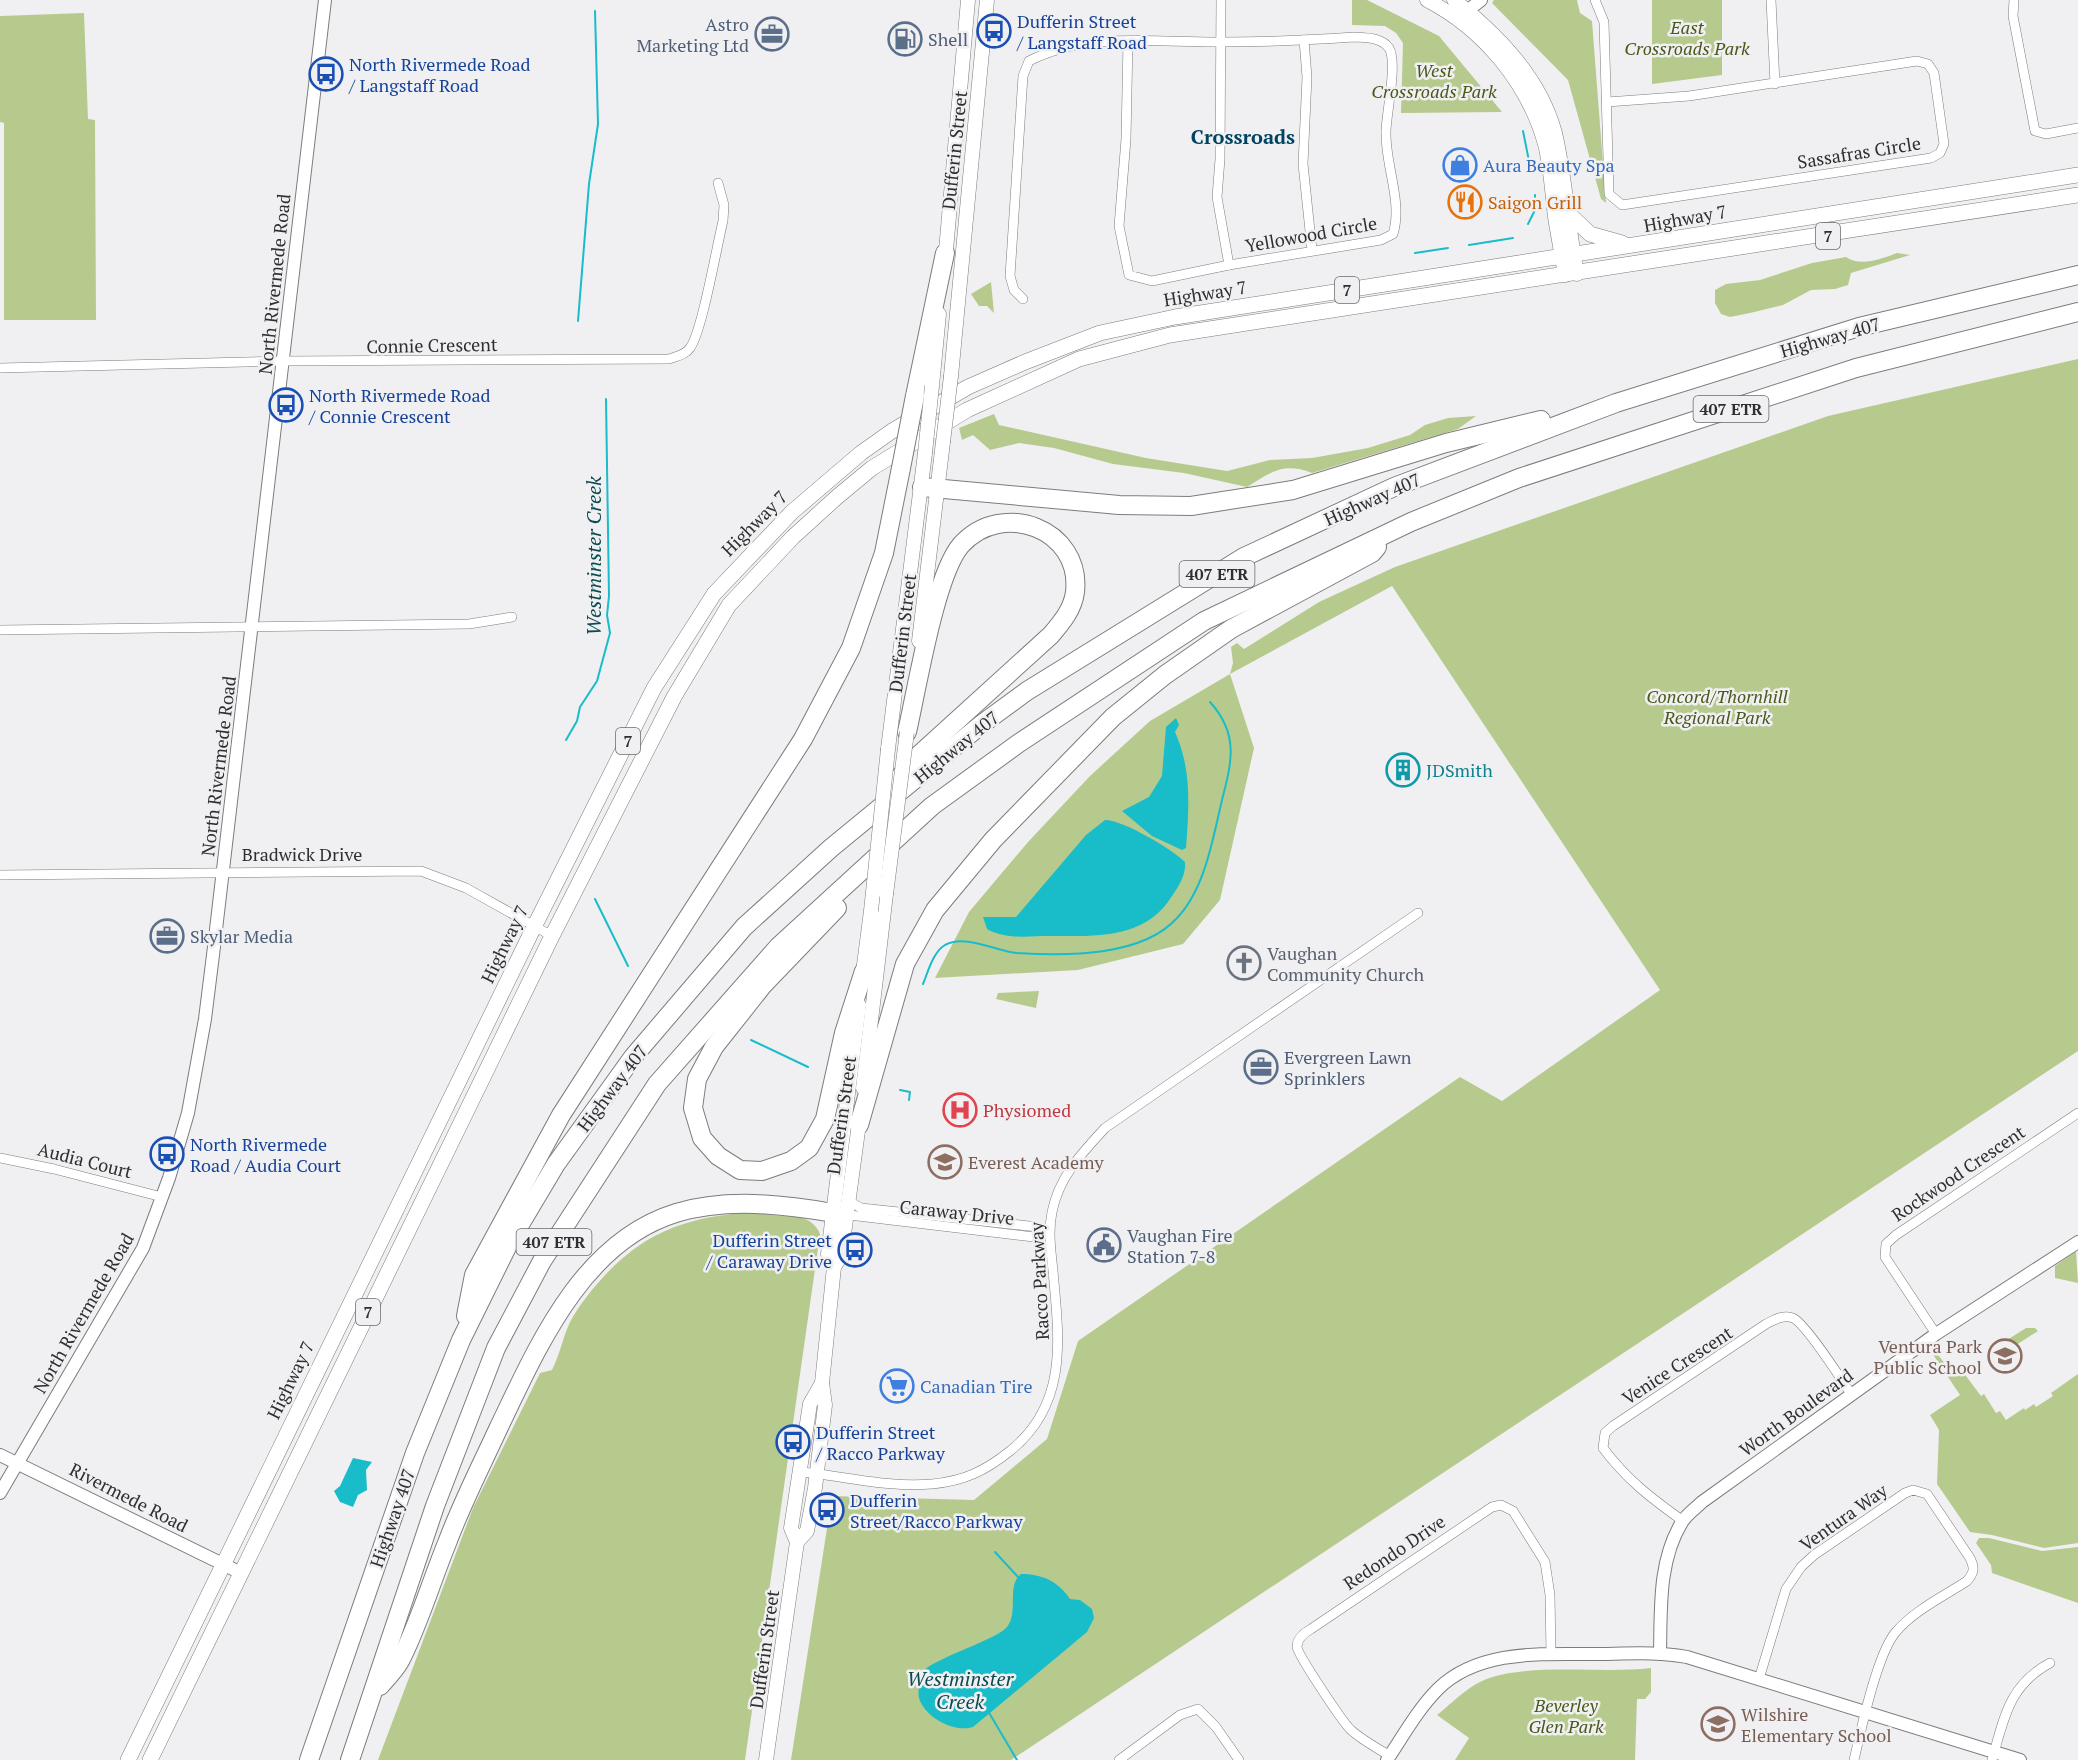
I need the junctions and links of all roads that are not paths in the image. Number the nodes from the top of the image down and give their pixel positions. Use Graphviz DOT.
graph roads {
  1 [pos="325,0"];
  2 [pos="968,0"];
  3 [pos="987,0"];
  4 [pos="1221,0"];
  5 [pos="1427,0"];
  6 [pos="1454,0"];
  7 [pos="1481,0"];
  8 [pos="1595,0"];
  9 [pos="1771,0"];
  10 [pos="2014,0"];
  11 [pos="1464,10"];
  12 [pos="1304,40"];
  13 [pos="1128,41"];
  14 [pos="1221,42"];
  15 [pos="1775,84"];
  16 [pos="1607,102"];
  17 [pos="2078,128"];
  18 [pos="2078,174"];
  19 [pos="718,183"];
  20 [pos="2078,195"];
  21 [pos="1568,213"];
  22 [pos="1637,246"];
  23 [pos="1312,250"];
  24 [pos="945,253"];
  25 [pos="1568,254"];
  26 [pos="1229,265"];
  27 [pos="1571,275"];
  28 [pos="2078,275"];
  29 [pos="1023,299"];
  30 [pos="2078,312"];
  31 [pos="283,361"];
  32 [pos="0,368"];
  33 [pos="1616,403"];
  34 [pos="930,487"];
  35 [pos="1392,531"];
  36 [pos="512,617"];
  37 [pos="253,627"];
  38 [pos="0,630"];
  39 [pos="907,732"];
  40 [pos="862,823"];
  41 [pos="864,866"];
  42 [pos="223,871"];
  43 [pos="0,875"];
  44 [pos="1418,913"];
  45 [pos="534,927"];
  46 [pos="552,936"];
  47 [pos="864,970"];
  48 [pos="2078,1113"];
  49 [pos="859,1125"];
  50 [pos="0,1158"];
  51 [pos="162,1197"];
  52 [pos="841,1209"];
  53 [pos="1049,1232"];
  54 [pos="2078,1242"];
  55 [pos="1936,1334"];
  56 [pos="461,1340"];
  57 [pos="822,1383"];
  58 [pos="1851,1394"];
  59 [pos="0,1455"];
  60 [pos="18,1462"];
  61 [pos="801,1472"];
  62 [pos="816,1473"];
  63 [pos="0,1493"];
  64 [pos="1683,1521"];
  65 [pos="797,1542"];
  66 [pos="221,1564"];
  67 [pos="241,1573"];
  68 [pos="1551,1654"];
  69 [pos="1660,1654"];
  70 [pos="2050,1662"];
  71 [pos="1759,1679"];
  72 [pos="374,1694"];
  73 [pos="1866,1712"];
  74 [pos="1993,1756"];
  75 [pos="1388,1758"];
  76 [pos="128,1760"];
  77 [pos="150,1760"];
  78 [pos="309,1760"];
  79 [pos="350,1760"];
  80 [pos="766,1760"];
  81 [pos="1119,1760"];
  82 [pos="1239,1760"];
  83 [pos="1854,1760"];
  84 [pos="2020,1760"];
  1 -- 31 [label="street, North Rivermede Road"];
  2 -- 24 [label="main road, Dufferin Street"];
  3 -- 34 [label="main road, Dufferin Street, bridge"];
  4 -- 14 [label="street"];
  5 -- 11 [label="main road"];
  6 -- 11 [label="main road"];
  7 -- 11 [label="street"];
  8 -- 16 [label="street, Sassafras Circle"];
  9 -- 15 [label="street"];
  10 -- 17 [label="street"];
  11 -- 21 [label="main road"];
  11 -- 25 [label="main road"];
  12 -- 14 [label="street, Yellowood Circle"];
  12 -- 23 [label="street"];
  12 -- 23 [label="street, Yellowood Circle"];
  13 -- 14 [label="street, Yellowood Circle"];
  13 -- 26 [label="street, Yellowood Circle"];
  13 -- 29 [label="street, Yellowood Circle"];
  14 -- 26 [label="street"];
  15 -- 16 [label="street, Sassafras Circle"];
  15 -- 16 [label="street, Sassafras Circle"];
  18 -- 22 [label="main road, Highway 7 / 7"];
  19 -- 31 [label="street, Connie Crescent"];
  20 -- 27 [label="main road, Highway 7 / 7"];
  21 -- 22 [label="main road"];
  21 -- 25 [label="main road"];
  22 -- 25 [label="main road, Highway 7 / 7"];
  23 -- 26 [label="street, Yellowood Circle"];
  24 -- 34 [label="main road, Dufferin Street, bridge"];
  24 -- 56 [label="highway, bridge"];
  25 -- 27 [label="main road"];
  25 -- 45 [label="main road, Highway 7 / 7"];
  27 -- 46 [label="main road, Highway 7 / 7"];
  28 -- 33 [label="highway, Highway 407 / 407 ETR"];
  30 -- 35 [label="highway, Highway 407 / 407 ETR"];
  31 -- 32 [label="street, Connie Crescent"];
  31 -- 37 [label="street, North Rivermede Road"];
  33 -- 34 [label="highway"];
  33 -- 40 [label="highway, Highway 407 / 407 ETR"];
  34 -- 39 [label="main road, Dufferin Street"];
  34 -- 47 [label="main road, Dufferin Street, bridge"];
  35 -- 41 [label="highway, Highway 407 / 407 ETR"];
  35 -- 49 [label="highway"];
  36 -- 37 [label="street"];
  37 -- 38 [label="street"];
  37 -- 42 [label="street, North Rivermede Road"];
  39 -- 40 [label="highway"];
  39 -- 49 [label="main road, Dufferin Street, bridge"];
  40 -- 56 [label="highway, Highway 407 / 407 ETR"];
  41 -- 47 [label="highway"];
  41 -- 72 [label="highway, Highway 407 / 407 ETR"];
  42 -- 43 [label="street, Bradwick Drive"];
  42 -- 45 [label="street, Bradwick Drive"];
  42 -- 51 [label="street, North Rivermede Road"];
  44 -- 53 [label="street, Racco Parkway"];
  45 -- 46 [label="street, Bradwick Drive"];
  45 -- 66 [label="main road, Highway 7 / 7"];
  46 -- 67 [label="main road, Highway 7 / 7"];
  47 -- 52 [label="main road, Dufferin Street"];
  48 -- 55 [label="street, Rockwood Crescent"];
  49 -- 52 [label="main road, Dufferin Street"];
  50 -- 51 [label="street, Audia Court"];
  51 -- 60 [label="street, North Rivermede Road"];
  52 -- 53 [label="street, Caraway Drive"];
  52 -- 53 [label="street, Caraway Drive"];
  52 -- 57 [label="main road, Dufferin Street"];
  52 -- 72 [label="highway"];
  53 -- 62 [label="street, Racco Parkway"];
  54 -- 55 [label="street, Worth Boulevard"];
  55 -- 58 [label="street, Worth Boulevard"];
  56 -- 78 [label="highway, Highway 407 / 407 ETR"];
  57 -- 61 [label="main road, Dufferin Street"];
  57 -- 62 [label="main road, Dufferin Street"];
  58 -- 64 [label="street, Worth Boulevard"];
  58 -- 64 [label="street, Venice Crescent"];
  59 -- 60 [label="street, Rivermede Road"];
  60 -- 63 [label="street, North Rivermede Road"];
  60 -- 66 [label="street, Rivermede Road"];
  61 -- 62 [label="street, Racco Parkway"];
  61 -- 65 [label="main road, Dufferin Street"];
  62 -- 65 [label="main road, Dufferin Street"];
  64 -- 69 [label="street, Worth Boulevard"];
  65 -- 80 [label="main road, Dufferin Street"];
  66 -- 67 [label="street, Rivermede Road"];
  66 -- 76 [label="main road, Highway 7 / 7"];
  67 -- 77 [label="main road, Highway 7 / 7"];
  68 -- 69 [label="street"];
  68 -- 75 [label="street"];
  68 -- 75 [label="street, Redondo Drive"];
  69 -- 71 [label="street"];
  70 -- 74 [label="street"];
  71 -- 73 [label="street"];
  71 -- 73 [label="street, Ventura Way"];
  72 -- 79 [label="highway, Highway 407 / 407 ETR"];
  73 -- 74 [label="street"];
  73 -- 83 [label="street"];
  74 -- 84 [label="street"];
  81 -- 82 [label="street"];
}
